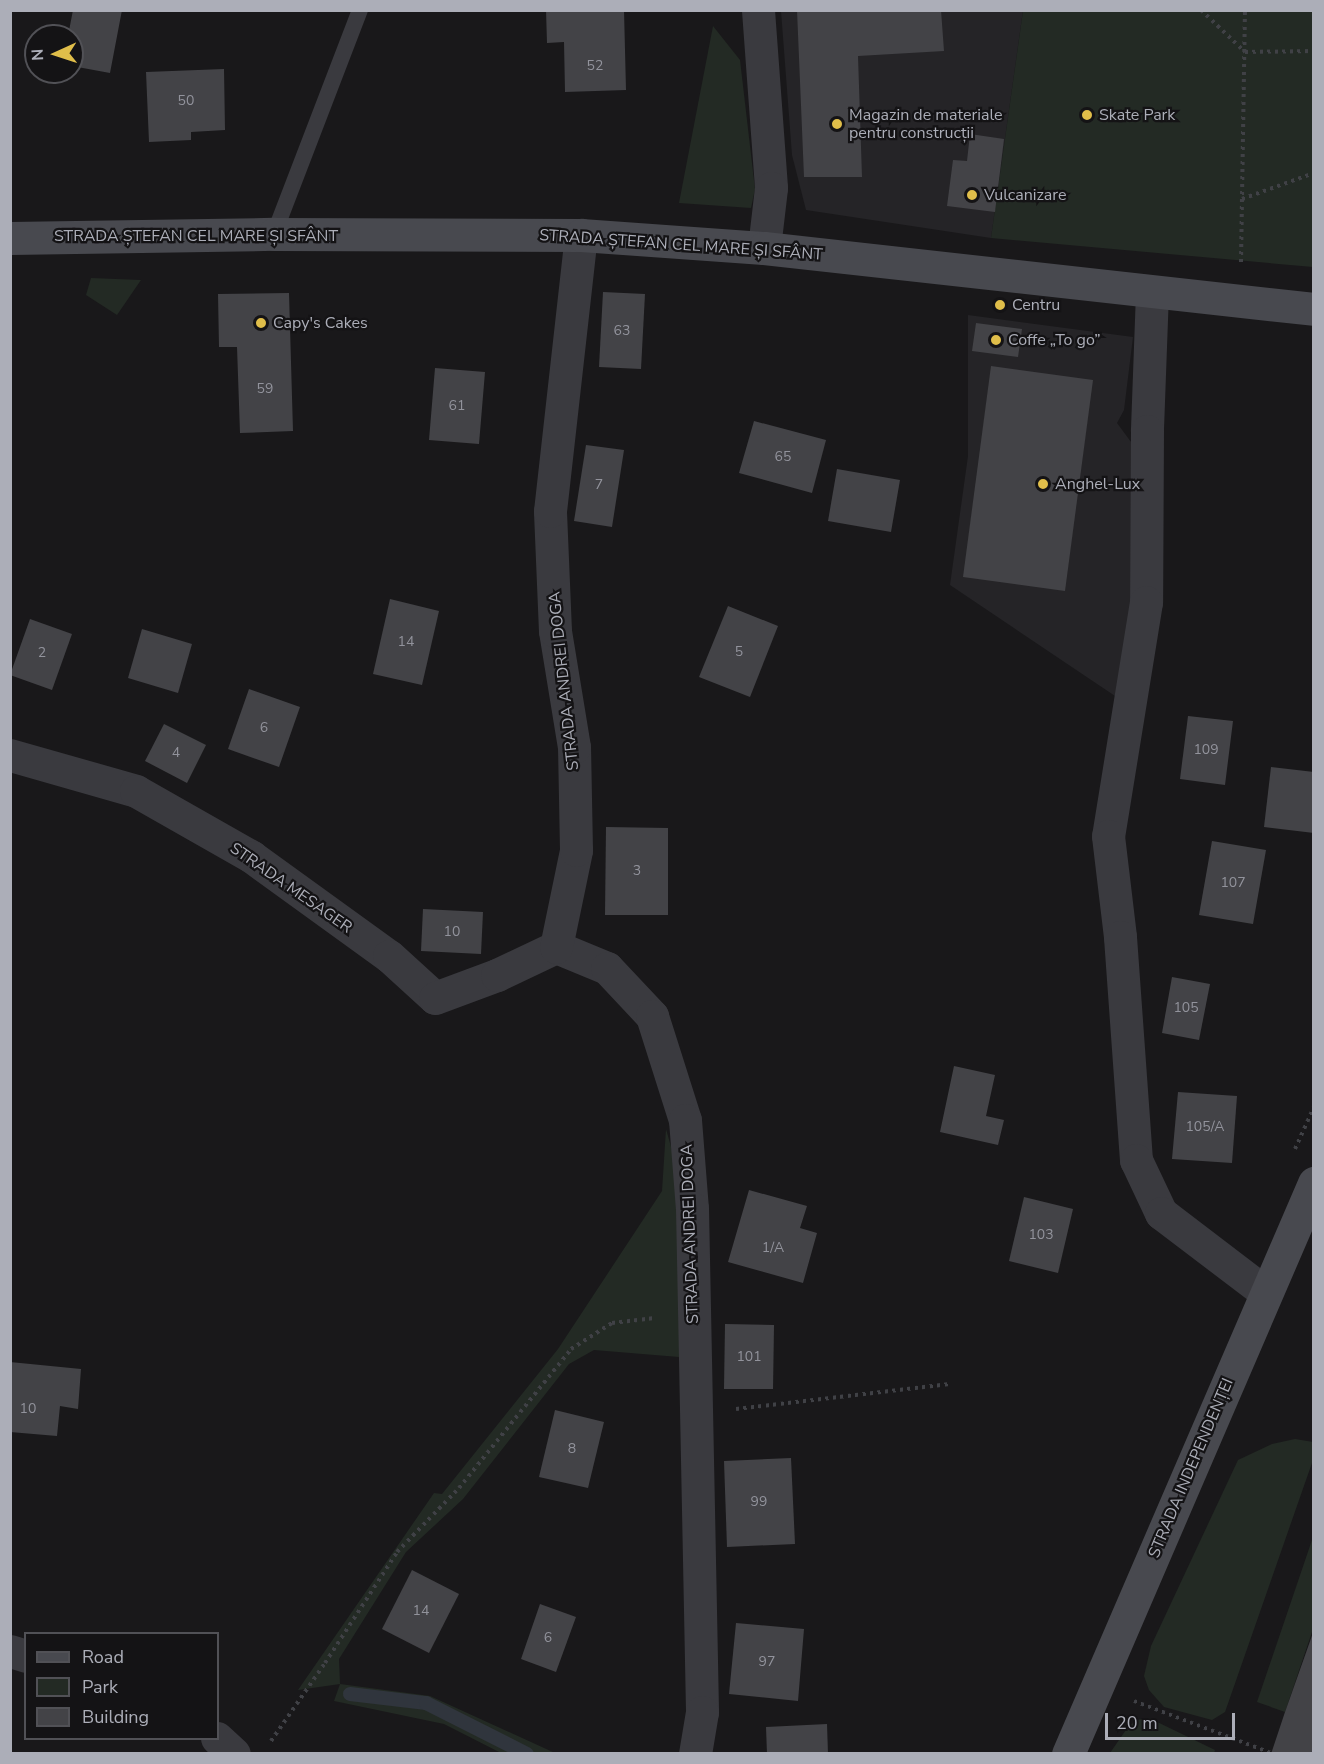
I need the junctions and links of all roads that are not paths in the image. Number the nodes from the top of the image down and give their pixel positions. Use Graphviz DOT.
graph roads {
  1 [pos="360,10"];
  2 [pos="758,10"];
  3 [pos="274,234"];
  4 [pos="580,235"];
  5 [pos="10,238"];
  6 [pos="764,248"];
  7 [pos="1152,292"];
  8 [pos="1314,309"];
  9 [pos="10,755"];
  10 [pos="556,946"];
  11 [pos="1314,1183"];
  12 [pos="1266,1293"];
  13 [pos="219,1740"];
  14 [pos="234,1754"];
  15 [pos="695,1754"];
  16 [pos="1068,1754"];
  1 -- 3 [label="lane"];
  2 -- 6 [label="street"];
  3 -- 4 [label="main road, STRADA ȘTEFAN CEL MARE ȘI SFÂNT"];
  3 -- 5 [label="main road, STRADA ȘTEFAN CEL MARE ȘI SFÂNT"];
  4 -- 6 [label="main road, STRADA ȘTEFAN CEL MARE ȘI SFÂNT"];
  4 -- 10 [label="street, STRADA ANDREI DOGA"];
  6 -- 7 [label="main road, STRADA ȘTEFAN CEL MARE ȘI SFÂNT"];
  7 -- 8 [label="main road, STRADA ȘTEFAN CEL MARE ȘI SFÂNT"];
  7 -- 12 [label="street"];
  9 -- 10 [label="street, STRADA MESAGER"];
  10 -- 15 [label="street, STRADA ANDREI DOGA"];
  11 -- 12 [label="main road, STRADA INDEPENDENȚEI"];
  12 -- 16 [label="main road, STRADA INDEPENDENȚEI"];
  13 -- 14 [label="street"];
}
